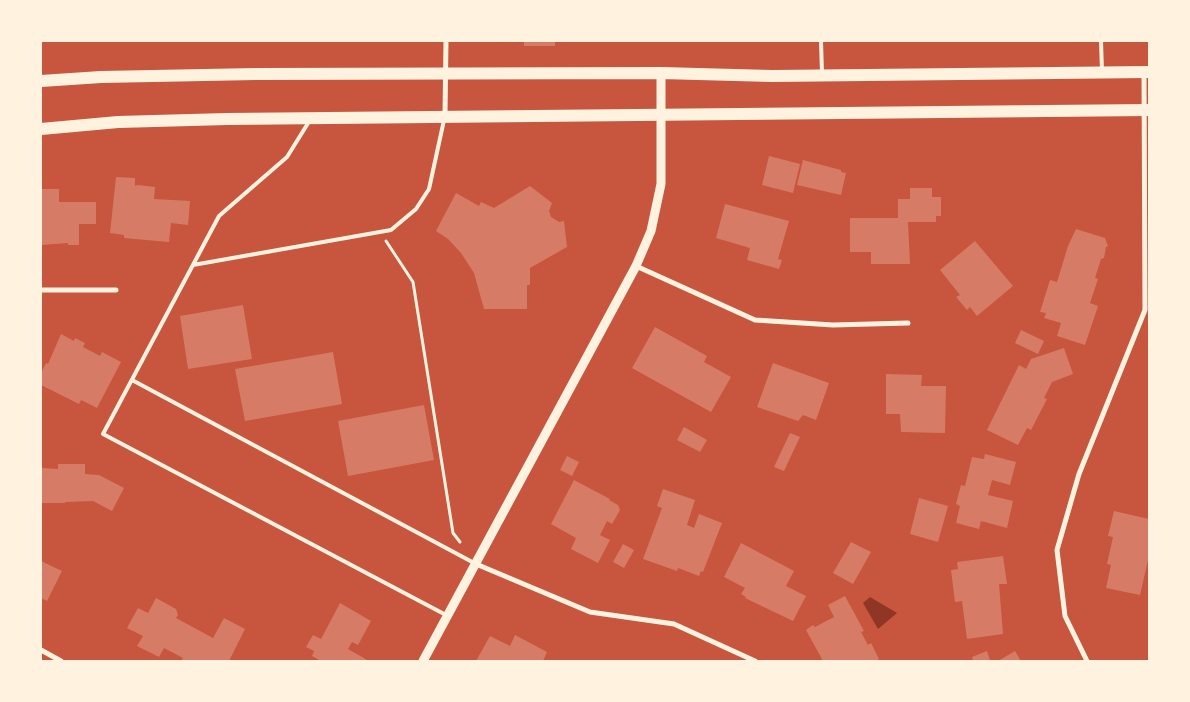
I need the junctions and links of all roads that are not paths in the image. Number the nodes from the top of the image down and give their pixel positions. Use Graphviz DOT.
graph roads {
  1 [pos="446,41"];
  2 [pos="820,41"];
  3 [pos="1101,41"];
  4 [pos="1146,72"];
  5 [pos="661,73"];
  6 [pos="1102,73"];
  7 [pos="446,74"];
  8 [pos="822,76"];
  9 [pos="41,81"];
  10 [pos="1146,110"];
  11 [pos="661,114"];
  12 [pos="445,116"];
  13 [pos="312,118"];
  14 [pos="41,128"];
  15 [pos="193,265"];
  16 [pos="636,266"];
  17 [pos="41,290"];
  18 [pos="116,290"];
  19 [pos="908,324"];
  20 [pos="132,380"];
  21 [pos="476,564"];
  22 [pos="446,615"];
  23 [pos="41,650"];
  24 [pos="62,661"];
  25 [pos="422,661"];
  26 [pos="755,661"];
  27 [pos="1087,661"];
  1 -- 7 [label="street"];
  2 -- 8 [label="lane"];
  3 -- 6 [label="lane"];
  4 -- 6 [label="main road"];
  4 -- 10 [label="street"];
  5 -- 7 [label="main road"];
  5 -- 8 [label="main road"];
  5 -- 11 [label="street"];
  6 -- 8 [label="main road"];
  7 -- 9 [label="main road"];
  7 -- 12 [label="street"];
  10 -- 11 [label="main road"];
  10 -- 27 [label="street"];
  11 -- 12 [label="main road"];
  11 -- 16 [label="street"];
  12 -- 13 [label="main road"];
  12 -- 15 [label="lane"];
  13 -- 14 [label="main road"];
  13 -- 15 [label="lane"];
  15 -- 20 [label="lane"];
  16 -- 19 [label="street"];
  16 -- 21 [label="street"];
  17 -- 18 [label="street"];
  20 -- 21 [label="lane"];
  20 -- 22 [label="lane"];
  21 -- 22 [label="street"];
  21 -- 26 [label="street"];
  22 -- 25 [label="street"];
  23 -- 24 [label="street"];
}
